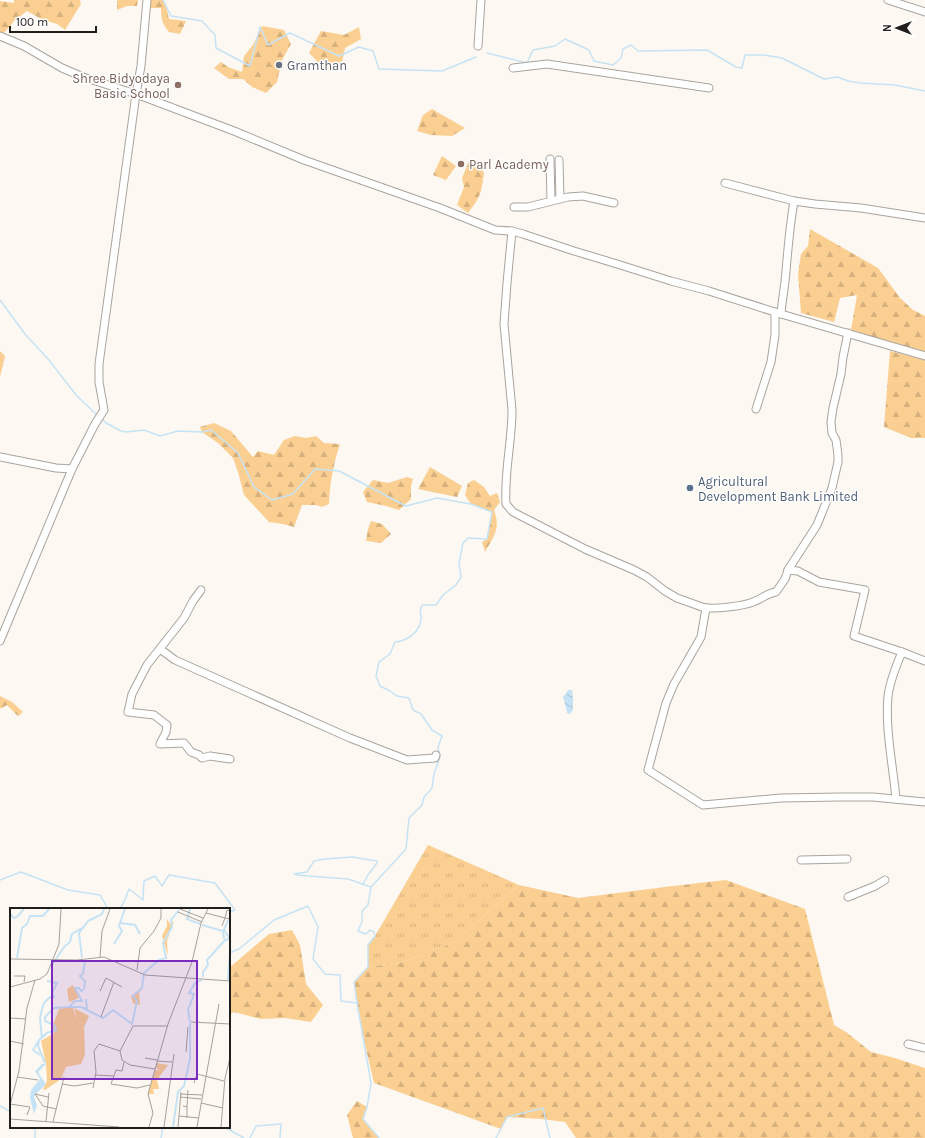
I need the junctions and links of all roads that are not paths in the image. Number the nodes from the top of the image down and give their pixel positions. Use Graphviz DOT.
graph roads {
  1 [pos="147,0"];
  2 [pos="481,0"];
  3 [pos="888,0"];
  4 [pos="924,9"];
  5 [pos="0,36"];
  6 [pos="478,46"];
  7 [pos="513,68"];
  8 [pos="709,88"];
  9 [pos="136,94"];
  10 [pos="550,159"];
  11 [pos="558,160"];
  12 [pos="725,184"];
  13 [pos="560,199"];
  14 [pos="551,201"];
  15 [pos="794,201"];
  16 [pos="614,203"];
  17 [pos="514,207"];
  18 [pos="925,218"];
  19 [pos="512,231"];
  20 [pos="778,313"];
  21 [pos="848,333"];
  22 [pos="925,356"];
  23 [pos="756,409"];
  24 [pos="0,457"];
  25 [pos="72,469"];
  26 [pos="788,570"];
  27 [pos="201,590"];
  28 [pos="706,608"];
  29 [pos="0,641"];
  30 [pos="160,649"];
  31 [pos="902,652"];
  32 [pos="925,662"];
  33 [pos="436,755"];
  34 [pos="230,759"];
  35 [pos="896,798"];
  36 [pos="925,802"];
  37 [pos="847,859"];
  38 [pos="801,860"];
  39 [pos="885,880"];
  40 [pos="848,896"];
  41 [pos="908,1044"];
  42 [pos="925,1048"];
  1 -- 9 [label="street"];
  2 -- 6 [label="street"];
  3 -- 4 [label="street"];
  5 -- 9 [label="street"];
  7 -- 8 [label="street"];
  9 -- 19 [label="street"];
  9 -- 25 [label="street"];
  10 -- 14 [label="street"];
  11 -- 13 [label="street"];
  12 -- 15 [label="street"];
  13 -- 14 [label="street"];
  13 -- 16 [label="street"];
  14 -- 17 [label="street"];
  15 -- 18 [label="street"];
  15 -- 20 [label="street"];
  19 -- 20 [label="street"];
  19 -- 28 [label="street"];
  20 -- 21 [label="street"];
  20 -- 23 [label="street"];
  21 -- 22 [label="street"];
  21 -- 26 [label="street"];
  24 -- 25 [label="street"];
  25 -- 29 [label="street"];
  26 -- 28 [label="street"];
  26 -- 31 [label="street"];
  27 -- 30 [label="street"];
  28 -- 35 [label="street"];
  30 -- 33 [label="street"];
  30 -- 34 [label="street"];
  31 -- 32 [label="street"];
  31 -- 35 [label="street"];
  35 -- 36 [label="street"];
  37 -- 38 [label="street"];
  39 -- 40 [label="street"];
  41 -- 42 [label="street"];
}
